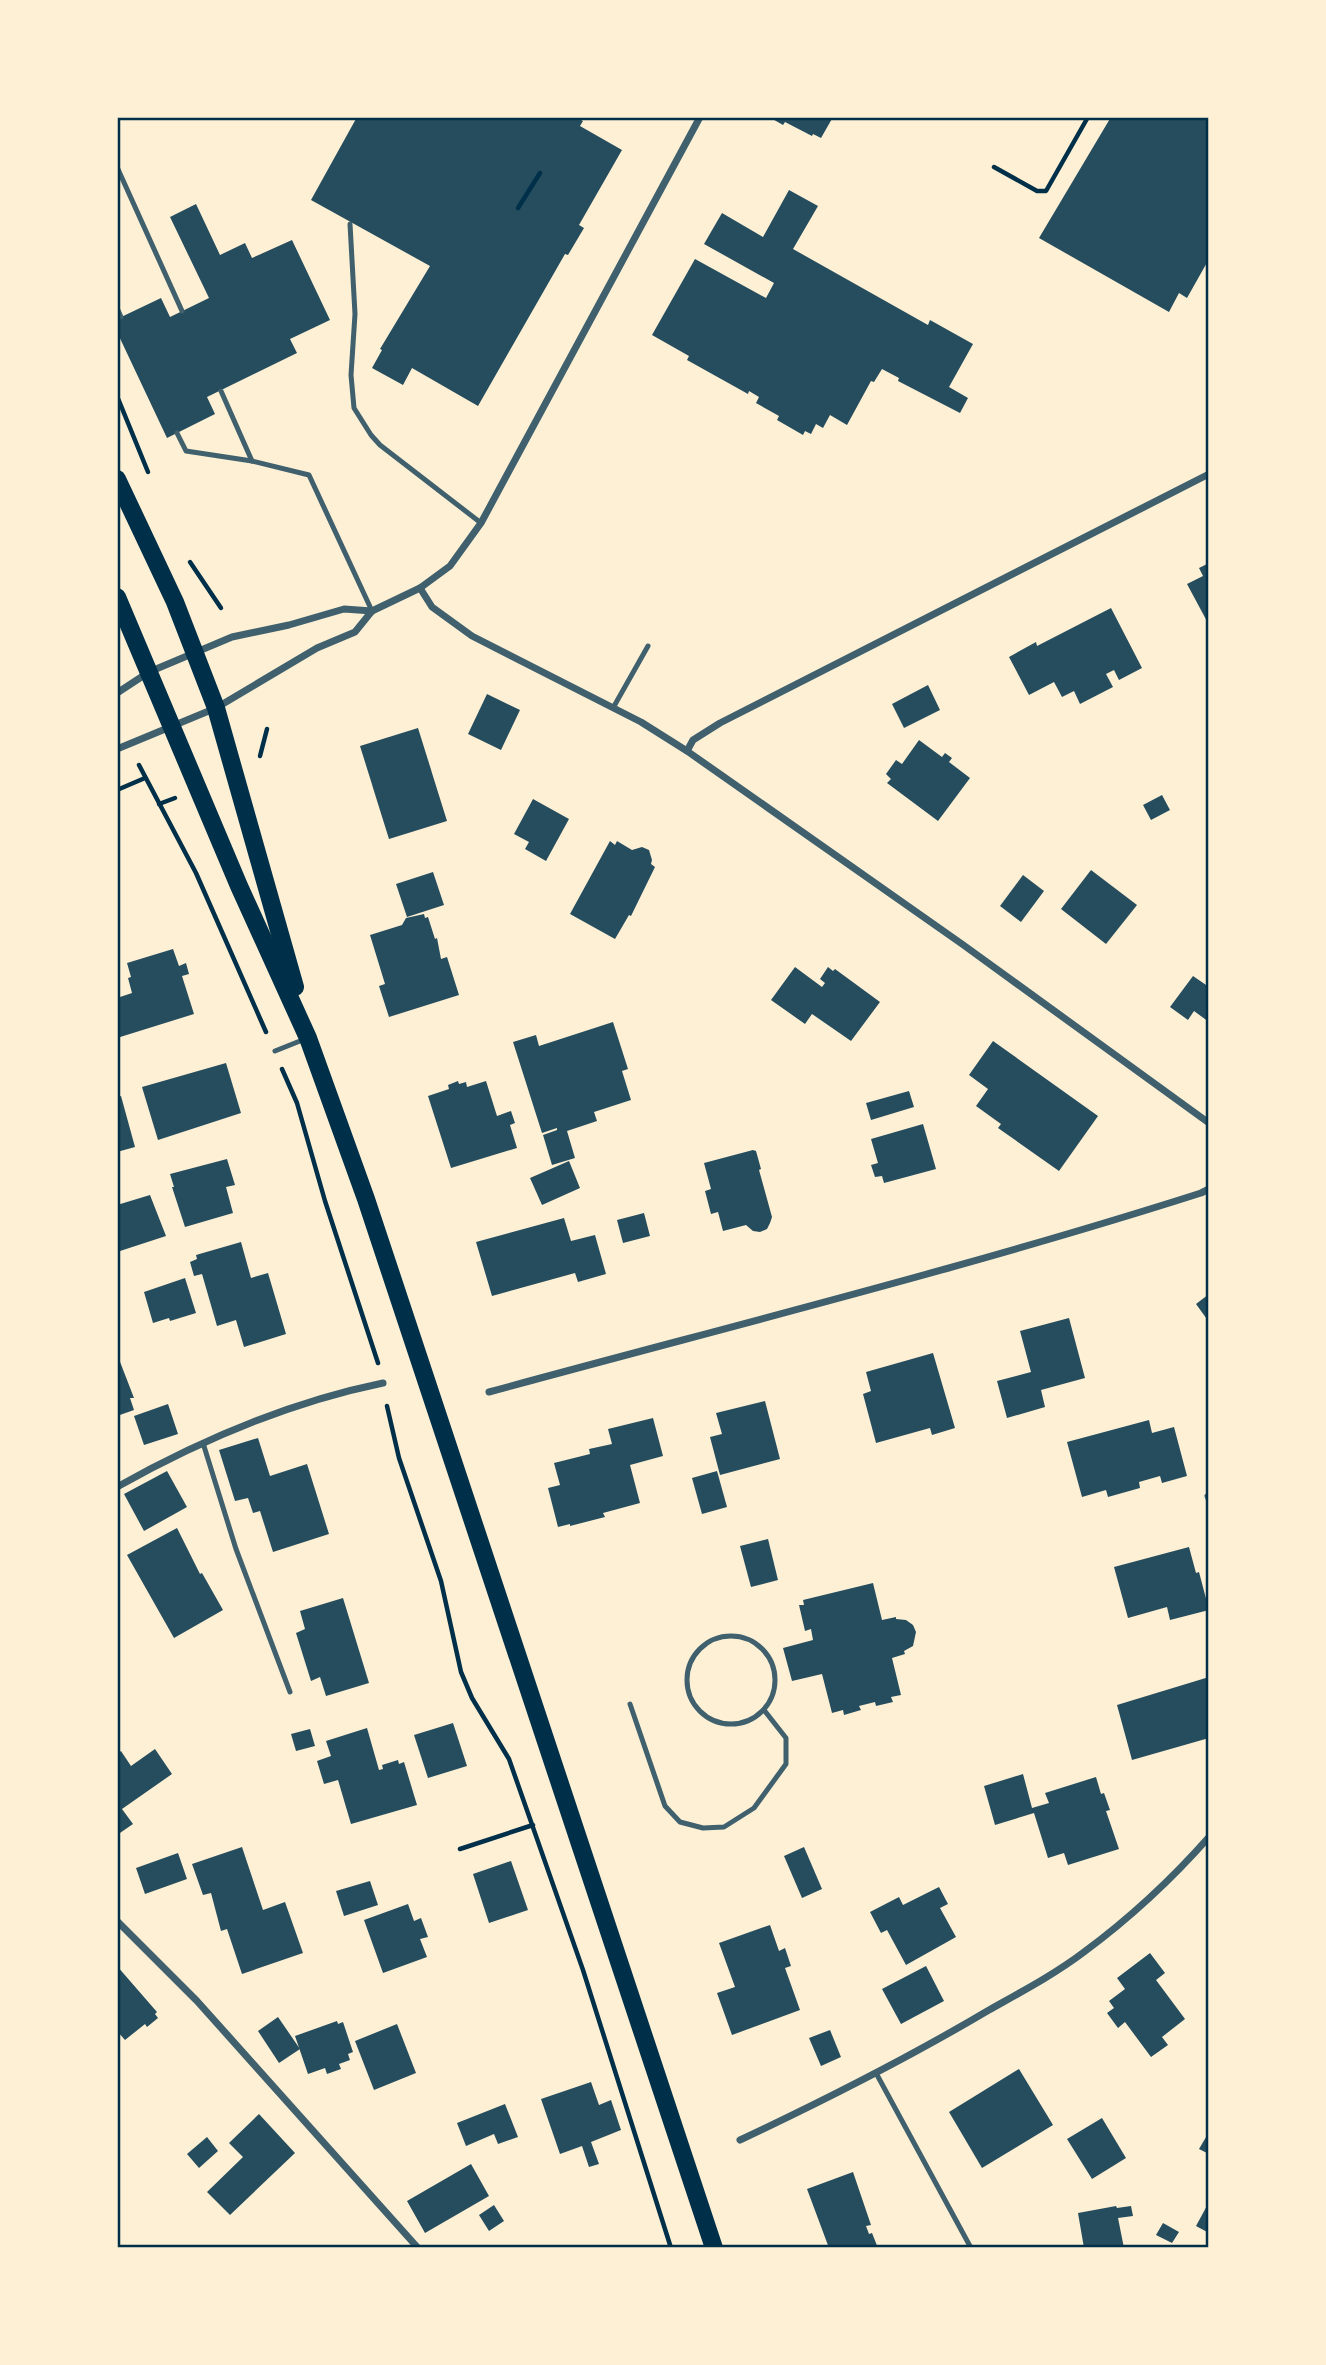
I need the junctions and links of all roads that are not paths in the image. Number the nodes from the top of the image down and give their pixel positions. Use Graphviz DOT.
graph roads {
  1 [pos="700,117"];
  2 [pos="117,167"];
  3 [pos="350,224"];
  4 [pos="117,308"];
  5 [pos="182,311"];
  6 [pos="121,317"];
  7 [pos="221,391"];
  8 [pos="177,433"];
  9 [pos="252,461"];
  10 [pos="1209,474"];
  11 [pos="117,479"];
  12 [pos="481,523"];
  13 [pos="420,588"];
  14 [pos="117,597"];
  15 [pos="372,611"];
  16 [pos="648,646"];
  17 [pos="195,651"];
  18 [pos="149,672"];
  19 [pos="117,693"];
  20 [pos="216,708"];
  21 [pos="613,708"];
  22 [pos="172,728"];
  23 [pos="117,748"];
  24 [pos="687,751"];
  25 [pos="308,1038"];
  26 [pos="275,1051"];
  27 [pos="1209,1123"];
  28 [pos="1209,1189"];
  29 [pos="383,1383"];
  30 [pos="489,1392"];
  31 [pos="203,1443"];
  32 [pos="117,1487"];
  33 [pos="290,1692"];
  34 [pos="630,1704"];
  35 [pos="764,1710"];
  36 [pos="1209,1837"];
  37 [pos="117,1921"];
  38 [pos="876,2073"];
  39 [pos="740,2140"];
  40 [pos="418,2248"];
  41 [pos="714,2248"];
  42 [pos="971,2248"];
  1 -- 12 [label="street"];
  2 -- 5 [label="lane"];
  3 -- 12 [label="lane"];
  4 -- 6 [label="lane"];
  7 -- 9 [label="lane"];
  8 -- 9 [label="lane"];
  9 -- 15 [label="lane"];
  10 -- 24 [label="street"];
  11 -- 17 [label="main road"];
  12 -- 13 [label="street"];
  13 -- 15 [label="street"];
  13 -- 21 [label="street"];
  14 -- 18 [label="main road"];
  15 -- 17 [label="street"];
  15 -- 20 [label="street"];
  16 -- 21 [label="lane"];
  17 -- 18 [label="street"];
  17 -- 20 [label="main road"];
  18 -- 19 [label="street"];
  18 -- 22 [label="main road"];
  20 -- 22 [label="street"];
  20 -- 25 [label="main road"];
  21 -- 24 [label="street"];
  22 -- 23 [label="street"];
  22 -- 25 [label="main road"];
  24 -- 27 [label="street"];
  25 -- 26 [label="lane"];
  25 -- 41 [label="main road"];
  28 -- 30 [label="street"];
  29 -- 31 [label="street"];
  31 -- 32 [label="street"];
  31 -- 33 [label="lane"];
  34 -- 35 [label="lane"];
  35 -- 35 [label="lane"];
  36 -- 38 [label="street"];
  37 -- 40 [label="street"];
  38 -- 39 [label="street"];
  38 -- 42 [label="lane"];
}
